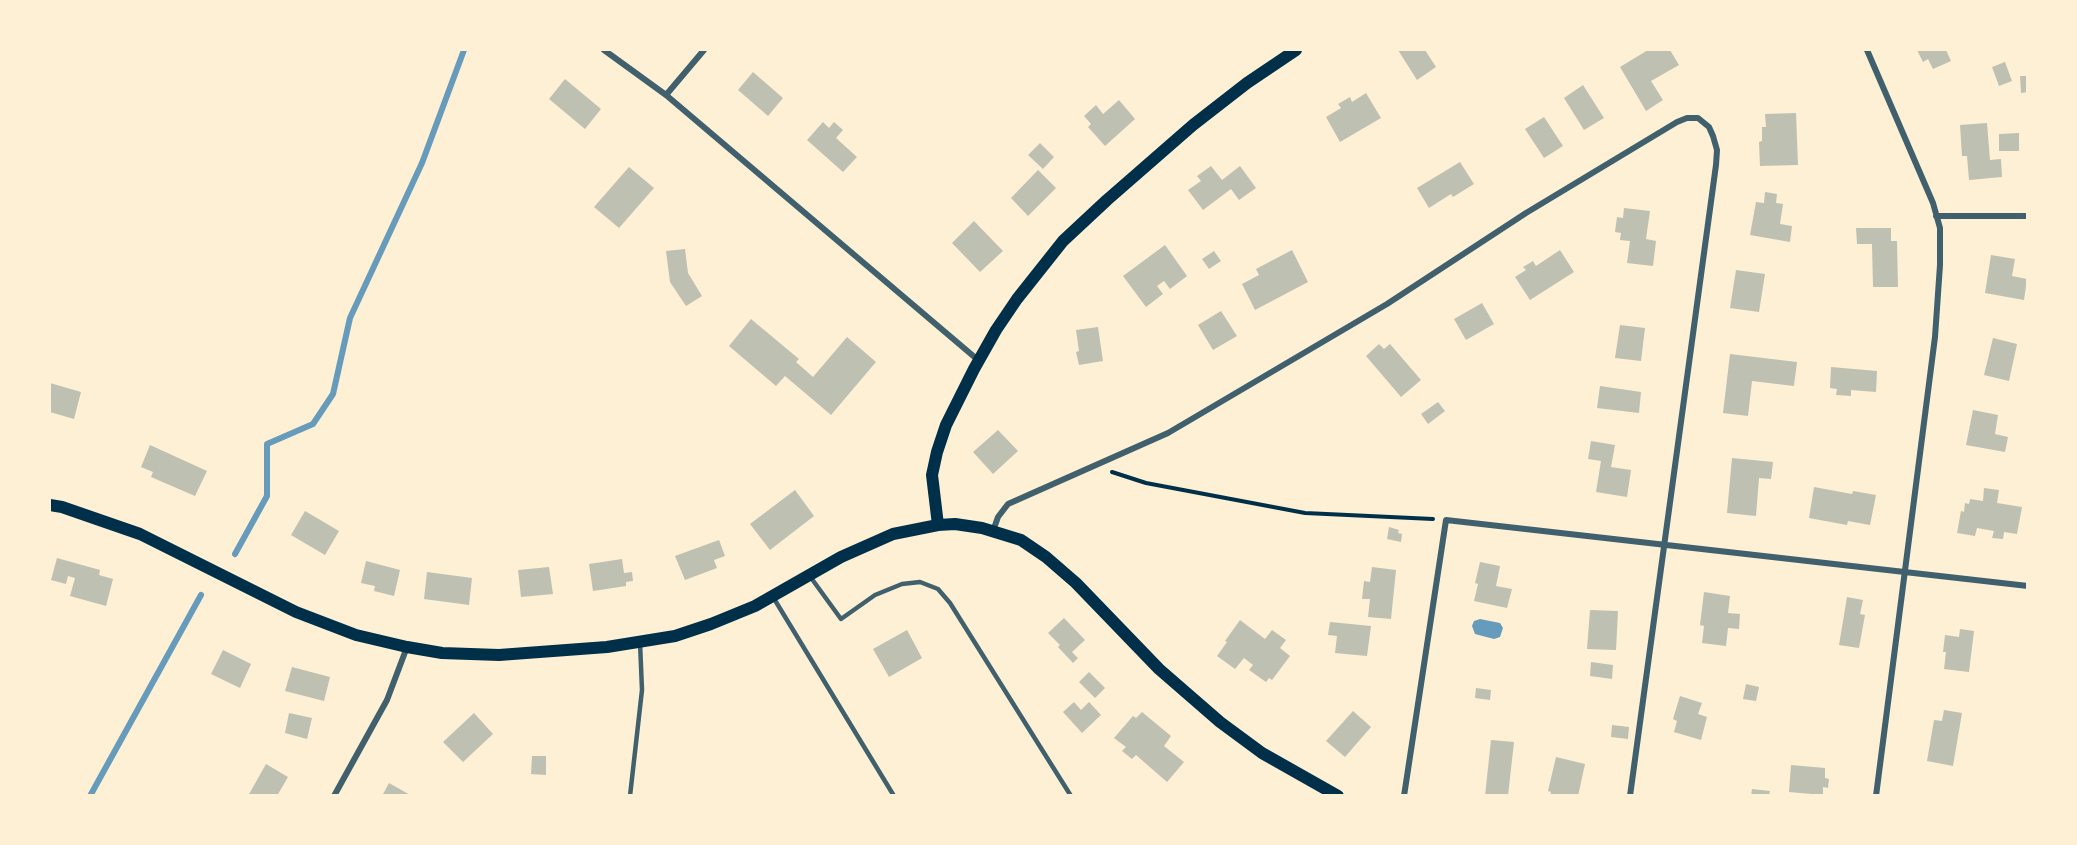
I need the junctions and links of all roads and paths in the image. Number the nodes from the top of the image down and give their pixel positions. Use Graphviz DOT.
graph roads {
  1 [pos="604,50"];
  2 [pos="704,50"];
  3 [pos="1296,50"];
  4 [pos="1867,50"];
  5 [pos="666,95"];
  6 [pos="1936,216"];
  7 [pos="2028,216"];
  8 [pos="979,361"];
  9 [pos="1094,467"];
  10 [pos="50,505"];
  11 [pos="1446,520"];
  12 [pos="938,525"];
  13 [pos="993,531"];
  14 [pos="1664,544"];
  15 [pos="1906,572"];
  16 [pos="809,575"];
  17 [pos="2028,586"];
  18 [pos="773,597"];
  19 [pos="640,642"];
  20 [pos="407,647"];
  21 [pos="334,795"];
  22 [pos="630,795"];
  23 [pos="894,795"];
  24 [pos="1071,795"];
  25 [pos="1338,795"];
  26 [pos="1404,795"];
  27 [pos="1630,795"];
  28 [pos="1876,795"];
  1 -- 5 [label="street"];
  2 -- 5 [label="street"];
  3 -- 8 [label="main road"];
  4 -- 6 [label="street"];
  5 -- 8 [label="street"];
  6 -- 7 [label="street"];
  6 -- 15 [label="street"];
  8 -- 12 [label="main road"];
  9 -- 11 [label="path"];
  9 -- 13 [label="street"];
  9 -- 14 [label="street"];
  10 -- 20 [label="main road"];
  11 -- 14 [label="street"];
  11 -- 26 [label="street"];
  12 -- 13 [label="main road"];
  12 -- 16 [label="main road"];
  13 -- 25 [label="main road"];
  14 -- 15 [label="street"];
  14 -- 27 [label="street"];
  15 -- 17 [label="street"];
  15 -- 28 [label="street"];
  16 -- 18 [label="main road"];
  16 -- 24 [label="lane"];
  18 -- 19 [label="main road"];
  18 -- 23 [label="lane"];
  19 -- 20 [label="main road"];
  19 -- 22 [label="lane"];
  20 -- 21 [label="street"];
}
